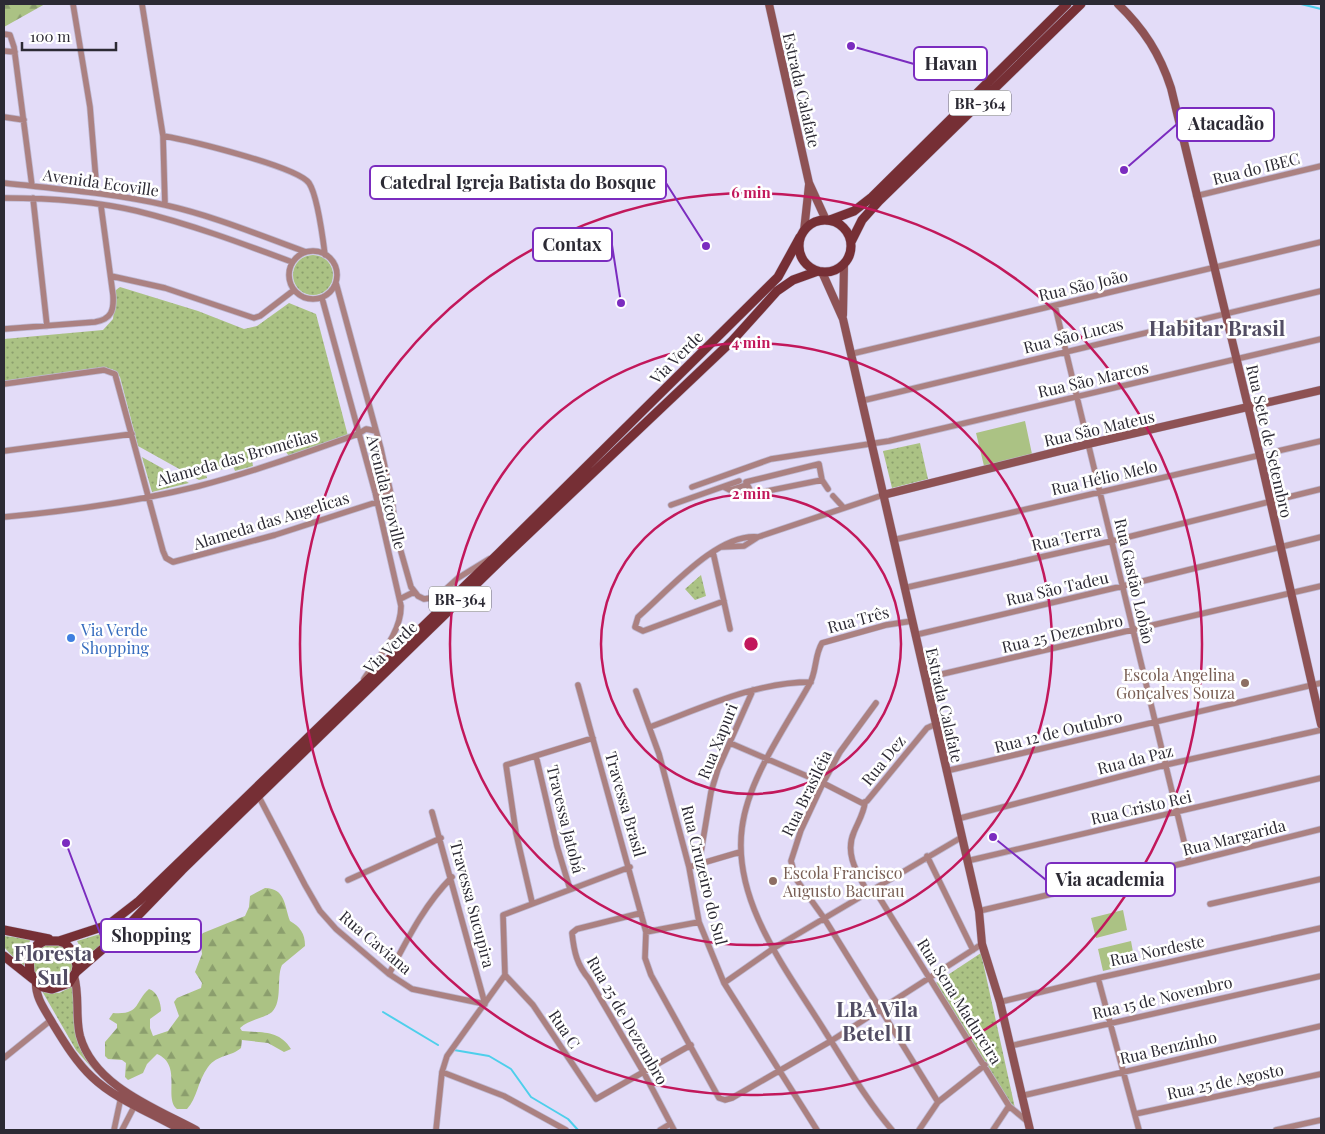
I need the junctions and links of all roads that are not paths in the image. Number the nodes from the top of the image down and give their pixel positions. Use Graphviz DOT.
graph roads {
  1 [pos="74,4"];
  2 [pos="142,4"];
  3 [pos="769,4"];
  4 [pos="1067,4"];
  5 [pos="1081,4"];
  6 [pos="1118,4"];
  7 [pos="4,34"];
  8 [pos="4,51"];
  9 [pos="15,52"];
  10 [pos="4,117"];
  11 [pos="24,120"];
  12 [pos="163,136"];
  13 [pos="1321,166"];
  14 [pos="4,183"];
  15 [pos="809,183"];
  16 [pos="32,186"];
  17 [pos="97,193"];
  18 [pos="1196,196"];
  19 [pos="4,198"];
  20 [pos="32,198"];
  21 [pos="875,199"];
  22 [pos="165,205"];
  23 [pos="101,206"];
  24 [pos="828,220"];
  25 [pos="802,234"];
  26 [pos="851,242"];
  27 [pos="1321,242"];
  28 [pos="306,252"];
  29 [pos="325,255"];
  30 [pos="292,262"];
  31 [pos="844,264"];
  32 [pos="1215,268"];
  33 [pos="820,271"];
  34 [pos="111,276"];
  35 [pos="336,283"];
  36 [pos="294,290"];
  37 [pos="1321,291"];
  38 [pos="322,298"];
  39 [pos="1055,306"];
  40 [pos="1225,313"];
  41 [pos="843,319"];
  42 [pos="47,326"];
  43 [pos="4,329"];
  44 [pos="1321,339"];
  45 [pos="1066,351"];
  46 [pos="851,354"];
  47 [pos="1237,359"];
  48 [pos="4,384"];
  49 [pos="1321,390"];
  50 [pos="1077,398"];
  51 [pos="861,401"];
  52 [pos="1248,408"];
  53 [pos="376,430"];
  54 [pos="132,434"];
  55 [pos="358,434"];
  56 [pos="1321,441"];
  57 [pos="871,444"];
  58 [pos="1088,444"];
  59 [pos="4,451"];
  60 [pos="1260,456"];
  61 [pos="822,480"];
  62 [pos="739,481"];
  63 [pos="746,486"];
  64 [pos="692,487"];
  65 [pos="724,487"];
  66 [pos="828,489"];
  67 [pos="1321,489"];
  68 [pos="375,492"];
  69 [pos="1100,492"];
  70 [pos="390,493"];
  71 [pos="883,495"];
  72 [pos="833,496"];
  73 [pos="148,497"];
  74 [pos="377,502"];
  75 [pos="1271,502"];
  76 [pos="671,505"];
  77 [pos="844,508"];
  78 [pos="4,517"];
  79 [pos="758,537"];
  80 [pos="1321,537"];
  81 [pos="894,540"];
  82 [pos="1112,541"];
  83 [pos="1281,546"];
  84 [pos="722,547"];
  85 [pos="713,552"];
  86 [pos="499,553"];
  87 [pos="403,559"];
  88 [pos="390,563"];
  89 [pos="1123,586"];
  90 [pos="1321,586"];
  91 [pos="904,588"];
  92 [pos="414,592"];
  93 [pos="1292,594"];
  94 [pos="400,599"];
  95 [pos="724,601"];
  96 [pos="912,621"];
  97 [pos="730,629"];
  98 [pos="1133,631"];
  99 [pos="915,634"];
  100 [pos="925,678"];
  101 [pos="811,682"];
  102 [pos="1321,683"];
  103 [pos="360,685"];
  104 [pos="578,685"];
  105 [pos="1312,685"];
  106 [pos="753,690"];
  107 [pos="636,691"];
  108 [pos="876,703"];
  109 [pos="1155,722"];
  110 [pos="936,724"];
  111 [pos="1321,724"];
  112 [pos="650,727"];
  113 [pos="1321,730"];
  114 [pos="594,738"];
  115 [pos="730,743"];
  116 [pos="536,756"];
  117 [pos="766,760"];
  118 [pos="1165,765"];
  119 [pos="946,771"];
  120 [pos="1321,778"];
  121 [pos="822,783"];
  122 [pos="259,797"];
  123 [pos="865,802"];
  124 [pos="432,812"];
  125 [pos="1177,813"];
  126 [pos="957,819"];
  127 [pos="1321,829"];
  128 [pos="962,837"];
  129 [pos="441,838"];
  130 [pos="740,852"];
  131 [pos="927,856"];
  132 [pos="967,861"];
  133 [pos="1189,862"];
  134 [pos="699,864"];
  135 [pos="630,867"];
  136 [pos="689,867"];
  137 [pos="452,877"];
  138 [pos="1321,879"];
  139 [pos="348,880"];
  140 [pos="570,889"];
  141 [pos="871,891"];
  142 [pos="532,902"];
  143 [pos="1210,904"];
  144 [pos="979,911"];
  145 [pos="641,913"];
  146 [pos="824,918"];
  147 [pos="699,922"];
  148 [pos="1321,928"];
  149 [pos="4,930"];
  150 [pos="646,932"];
  151 [pos="55,940"];
  152 [pos="982,944"];
  153 [pos="774,948"];
  154 [pos="973,950"];
  155 [pos="4,956"];
  156 [pos="75,974"];
  157 [pos="388,974"];
  158 [pos="505,975"];
  159 [pos="1321,976"];
  160 [pos="1098,978"];
  161 [pos="929,980"];
  162 [pos="35,981"];
  163 [pos="724,982"];
  164 [pos="1000,1002"];
  165 [pos="486,1004"];
  166 [pos="880,1009"];
  167 [pos="51,1020"];
  168 [pos="1109,1023"];
  169 [pos="1321,1026"];
  170 [pos="831,1040"];
  171 [pos="692,1045"];
  172 [pos="1010,1046"];
  173 [pos="4,1058"];
  174 [pos="985,1065"];
  175 [pos="780,1070"];
  176 [pos="442,1072"];
  177 [pos="1123,1072"];
  178 [pos="644,1073"];
  179 [pos="1321,1074"];
  180 [pos="1021,1096"];
  181 [pos="121,1097"];
  182 [pos="938,1102"];
  183 [pos="135,1105"];
  184 [pos="1009,1106"];
  185 [pos="1135,1114"];
  186 [pos="1321,1120"];
  187 [pos="1028,1122"];
  188 [pos="670,1124"];
  189 [pos="114,1130"];
  190 [pos="122,1130"];
  191 [pos="181,1130"];
  192 [pos="196,1130"];
  193 [pos="436,1130"];
  194 [pos="566,1130"];
  195 [pos="660,1130"];
  196 [pos="674,1130"];
  197 [pos="817,1130"];
  198 [pos="892,1130"];
  199 [pos="919,1130"];
  200 [pos="993,1130"];
  201 [pos="1030,1130"];
  202 [pos="1139,1130"];
  203 [pos="1276,1130"];
  1 -- 17 [label="street"];
  2 -- 12 [label="street"];
  3 -- 15 [label="street, Estrada Calafate"];
  4 -- 21 [label="main road, BR-364"];
  5 -- 21 [label="main road, BR-364"];
  6 -- 18 [label="street, Rua Sete de Setembro"];
  7 -- 9 [label="street"];
  8 -- 9 [label="street"];
  9 -- 11 [label="street"];
  10 -- 11 [label="street"];
  11 -- 16 [label="street"];
  12 -- 22 [label="street"];
  12 -- 29 [label="street"];
  13 -- 18 [label="street, Rua do IBEC"];
  14 -- 16 [label="street, Avenida Ecoville"];
  15 -- 24 [label="street, Estrada Calafate"];
  15 -- 25 [label="street, Estrada Calafate"];
  16 -- 17 [label="street, Avenida Ecoville"];
  17 -- 22 [label="street, Avenida Ecoville"];
  18 -- 32 [label="street, Rua Sete de Setembro"];
  19 -- 20 [label="street"];
  20 -- 23 [label="street"];
  20 -- 42 [label="street"];
  21 -- 24 [label="main road, BR-364"];
  21 -- 26 [label="main road, BR-364"];
  22 -- 28 [label="street, Avenida Ecoville"];
  23 -- 30 [label="street"];
  23 -- 34 [label="street"];
  24 -- 25 [label="main road, BR-364"];
  24 -- 26 [label="main road"];
  25 -- 33 [label="main road"];
  25 -- 86 [label="main road, Via Verde / BR-364"];
  26 -- 31 [label="main road, BR-364"];
  27 -- 32 [label="street, Rua São João"];
  28 -- 29 [label="street"];
  28 -- 30 [label="street"];
  29 -- 35 [label="street"];
  30 -- 36 [label="street"];
  31 -- 33 [label="main road, BR-364"];
  31 -- 41 [label="street, Estrada Calafate"];
  32 -- 39 [label="street, Rua São João"];
  32 -- 40 [label="street, Rua Sete de Setembro"];
  33 -- 41 [label="street, Estrada Calafate"];
  33 -- 122 [label="main road, Via Verde / BR-364"];
  34 -- 36 [label="street"];
  34 -- 42 [label="street"];
  35 -- 38 [label="street"];
  35 -- 53 [label="street"];
  36 -- 38 [label="street"];
  37 -- 40 [label="street, Rua São Lucas"];
  38 -- 55 [label="street, Avenida Ecoville"];
  39 -- 45 [label="street, Rua Gastão Lobão"];
  39 -- 46 [label="street, Rua São João"];
  40 -- 45 [label="street, Rua São Lucas"];
  40 -- 47 [label="street, Rua Sete de Setembro"];
  41 -- 46 [label="street, Estrada Calafate"];
  42 -- 43 [label="street"];
  44 -- 47 [label="street, Rua São Marcos"];
  45 -- 50 [label="street, Rua Gastão Lobão"];
  45 -- 51 [label="street, Rua São Lucas"];
  46 -- 51 [label="street, Estrada Calafate"];
  47 -- 50 [label="street, Rua São Marcos"];
  47 -- 52 [label="street, Rua Sete de Setembro"];
  48 -- 54 [label="street"];
  49 -- 52 [label="street, Rua São Mateus"];
  50 -- 57 [label="street, Rua São Marcos"];
  50 -- 58 [label="street, Rua Gastão Lobão"];
  51 -- 57 [label="street, Estrada Calafate"];
  52 -- 58 [label="street, Rua São Mateus"];
  52 -- 60 [label="street, Rua Sete de Setembro"];
  53 -- 55 [label="street, Alameda das Bromélias"];
  53 -- 70 [label="street"];
  54 -- 59 [label="street"];
  54 -- 73 [label="street"];
  55 -- 68 [label="street, Avenida Ecoville"];
  55 -- 73 [label="street, Alameda das Bromélias"];
  56 -- 60 [label="street, Rua Hélio Melo"];
  57 -- 64 [label="street"];
  57 -- 71 [label="street, Estrada Calafate"];
  58 -- 69 [label="street, Rua Gastão Lobão"];
  58 -- 71 [label="street, Rua São Mateus"];
  60 -- 69 [label="street, Rua Hélio Melo"];
  60 -- 75 [label="street, Rua Sete de Setembro"];
  61 -- 63 [label="street"];
  61 -- 63 [label="street"];
  61 -- 66 [label="street"];
  62 -- 65 [label="street"];
  63 -- 65 [label="street"];
  65 -- 76 [label="street"];
  67 -- 75 [label="street, Rua Terra"];
  68 -- 70 [label="street"];
  68 -- 74 [label="street, Avenida Ecoville"];
  69 -- 81 [label="street, Rua Hélio Melo"];
  69 -- 82 [label="street, Rua Gastão Lobão"];
  70 -- 87 [label="street"];
  71 -- 77 [label="street"];
  71 -- 81 [label="street, Estrada Calafate"];
  72 -- 77 [label="street"];
  73 -- 74 [label="street, Alameda das Angelicas"];
  73 -- 78 [label="street, Alameda das Bromélias"];
  74 -- 88 [label="street, Avenida Ecoville"];
  75 -- 82 [label="street, Rua Terra"];
  75 -- 83 [label="street, Rua Sete de Setembro"];
  77 -- 79 [label="street"];
  79 -- 84 [label="street"];
  79 -- 84 [label="street"];
  80 -- 83 [label="street, Rua São Tadeu"];
  81 -- 91 [label="street, Estrada Calafate"];
  82 -- 89 [label="street, Rua Gastão Lobão"];
  82 -- 91 [label="street, Rua Terra"];
  83 -- 89 [label="street, Rua São Tadeu"];
  83 -- 93 [label="street, Rua Sete de Setembro"];
  84 -- 85 [label="street"];
  85 -- 95 [label="street"];
  85 -- 95 [label="street"];
  86 -- 92 [label="street, Via Verde"];
  86 -- 103 [label="main road, Via Verde / BR-364"];
  87 -- 88 [label="street"];
  87 -- 92 [label="street"];
  88 -- 94 [label="street, Avenida Ecoville"];
  89 -- 98 [label="street, Rua Gastão Lobão"];
  89 -- 99 [label="street, Rua São Tadeu"];
  90 -- 93 [label="street, Rua 25 Dezembro"];
  91 -- 96 [label="street, Estrada Calafate"];
  92 -- 94 [label="street"];
  93 -- 98 [label="street, Rua 25 Dezembro"];
  93 -- 105 [label="street, Rua Sete de Setembro"];
  94 -- 103 [label="street, Avenida Ecoville"];
  95 -- 97 [label="street"];
  96 -- 99 [label="street, Estrada Calafate"];
  96 -- 101 [label="street, Rua Três"];
  98 -- 100 [label="street, Rua 25 Dezembro"];
  98 -- 109 [label="street, Rua Gastão Lobão"];
  99 -- 100 [label="street, Estrada Calafate"];
  100 -- 110 [label="street, Estrada Calafate"];
  101 -- 106 [label="street"];
  101 -- 117 [label="street"];
  102 -- 105 [label="street, Rua 12 de Outubro"];
  103 -- 151 [label="main road, Via Verde / BR-364"];
  104 -- 114 [label="street, Travessa Brasil"];
  105 -- 109 [label="street, Rua 12 de Outubro"];
  105 -- 111 [label="street, Rua Sete de Setembro"];
  106 -- 112 [label="street"];
  106 -- 115 [label="street, Rua Xapuri"];
  107 -- 112 [label="street, Rua Cruzeiro do Sul"];
  108 -- 121 [label="street, Rua Brasiléia"];
  109 -- 118 [label="street, Rua Gastão Lobão"];
  109 -- 119 [label="street, Rua 12 de Outubro"];
  110 -- 119 [label="street, Estrada Calafate"];
  110 -- 123 [label="street, Rua Dez"];
  112 -- 136 [label="street, Rua Cruzeiro do Sul"];
  113 -- 118 [label="street, Rua da Paz"];
  114 -- 116 [label="street"];
  114 -- 135 [label="street, Travessa Brasil"];
  115 -- 117 [label="street, Rua Dez"];
  115 -- 134 [label="street, Rua Xapuri"];
  116 -- 140 [label="street, Travessa Jatobá"];
  116 -- 142 [label="street"];
  117 -- 121 [label="street, Rua Dez"];
  117 -- 130 [label="street"];
  118 -- 125 [label="street, Rua Gastão Lobão"];
  118 -- 126 [label="street, Rua da Paz"];
  119 -- 126 [label="street, Estrada Calafate"];
  120 -- 125 [label="street, Rua Cristo Rei"];
  121 -- 123 [label="street, Rua Dez"];
  121 -- 146 [label="street, Rua Brasiléia"];
  122 -- 156 [label="main road, Via Verde / BR-364"];
  122 -- 157 [label="street, Rua Caviana"];
  123 -- 141 [label="street, Rua Sena Madureira"];
  124 -- 129 [label="street, Travessa Sucupira"];
  125 -- 132 [label="street, Rua Cristo Rei"];
  125 -- 133 [label="street, Rua Gastão Lobão"];
  126 -- 128 [label="street, Estrada Calafate"];
  127 -- 133 [label="street, Rua Margarida"];
  128 -- 131 [label="street"];
  128 -- 132 [label="street, Estrada Calafate"];
  129 -- 137 [label="street, Travessa Sucupira"];
  129 -- 139 [label="street"];
  130 -- 134 [label="street"];
  130 -- 153 [label="street"];
  131 -- 141 [label="street"];
  131 -- 154 [label="street"];
  132 -- 144 [label="street, Estrada Calafate"];
  133 -- 144 [label="street, Rua Margarida"];
  134 -- 136 [label="street"];
  135 -- 140 [label="street"];
  135 -- 145 [label="street, Travessa Brasil"];
  136 -- 147 [label="street, Rua Cruzeiro do Sul"];
  137 -- 157 [label="street"];
  137 -- 165 [label="street, Travessa Sucupira"];
  138 -- 143 [label="street"];
  140 -- 142 [label="street"];
  141 -- 146 [label="street"];
  141 -- 161 [label="street, Rua Sena Madureira"];
  142 -- 158 [label="street"];
  144 -- 152 [label="street, Estrada Calafate"];
  145 -- 150 [label="street, Travessa Brasil"];
  145 -- 178 [label="street, Rua 25 de Dezembro"];
  146 -- 153 [label="street"];
  146 -- 166 [label="street, Rua Brasiléia"];
  147 -- 150 [label="street"];
  147 -- 163 [label="street, Rua Cruzeiro do Sul"];
  148 -- 160 [label="street, Rua Nordeste"];
  149 -- 151 [label="main road"];
  150 -- 171 [label="street, Travessa Brasil"];
  151 -- 156 [label="main road"];
  151 -- 162 [label="main road, BR-364"];
  152 -- 154 [label="street"];
  152 -- 164 [label="street, Estrada Calafate"];
  153 -- 163 [label="street"];
  153 -- 170 [label="street"];
  154 -- 161 [label="street"];
  155 -- 162 [label="main road, BR-364"];
  156 -- 162 [label="main road, BR-364"];
  156 -- 192 [label="street"];
  157 -- 165 [label="street, Rua Caviana"];
  158 -- 165 [label="street"];
  158 -- 178 [label="street, Rua C"];
  159 -- 168 [label="street, Rua 15 de Novembro"];
  160 -- 164 [label="street, Rua Nordeste"];
  160 -- 168 [label="street"];
  161 -- 166 [label="street"];
  161 -- 174 [label="street, Rua Sena Madureira"];
  162 -- 167 [label="street"];
  163 -- 175 [label="street, Rua Cruzeiro do Sul"];
  164 -- 172 [label="street, Estrada Calafate"];
  165 -- 176 [label="street"];
  166 -- 170 [label="street"];
  166 -- 182 [label="street, Rua Brasiléia"];
  167 -- 173 [label="street"];
  167 -- 181 [label="street"];
  168 -- 172 [label="street, Rua 15 de Novembro"];
  168 -- 177 [label="street"];
  169 -- 177 [label="street, Rua Benzinho"];
  170 -- 175 [label="street"];
  170 -- 198 [label="street"];
  171 -- 175 [label="street, Travessa Brasil"];
  171 -- 178 [label="street"];
  172 -- 180 [label="street, Estrada Calafate"];
  174 -- 182 [label="street"];
  174 -- 184 [label="street, Rua Sena Madureira"];
  175 -- 197 [label="street, Rua Cruzeiro do Sul"];
  176 -- 193 [label="street"];
  176 -- 194 [label="street"];
  177 -- 180 [label="street, Rua Benzinho"];
  177 -- 185 [label="street"];
  178 -- 188 [label="street, Rua 25 de Dezembro"];
  179 -- 185 [label="street, Rua 25 de Agosto"];
  180 -- 187 [label="street, Estrada Calafate"];
  181 -- 183 [label="street"];
  181 -- 189 [label="street"];
  182 -- 199 [label="street"];
  183 -- 190 [label="street"];
  183 -- 191 [label="street"];
  184 -- 187 [label="street, Rua Sena Madureira"];
  184 -- 200 [label="street"];
  185 -- 202 [label="street"];
  186 -- 203 [label="street"];
  187 -- 201 [label="street, Estrada Calafate"];
  188 -- 195 [label="street"];
  188 -- 196 [label="street, Rua 25 de Dezembro"];
}
